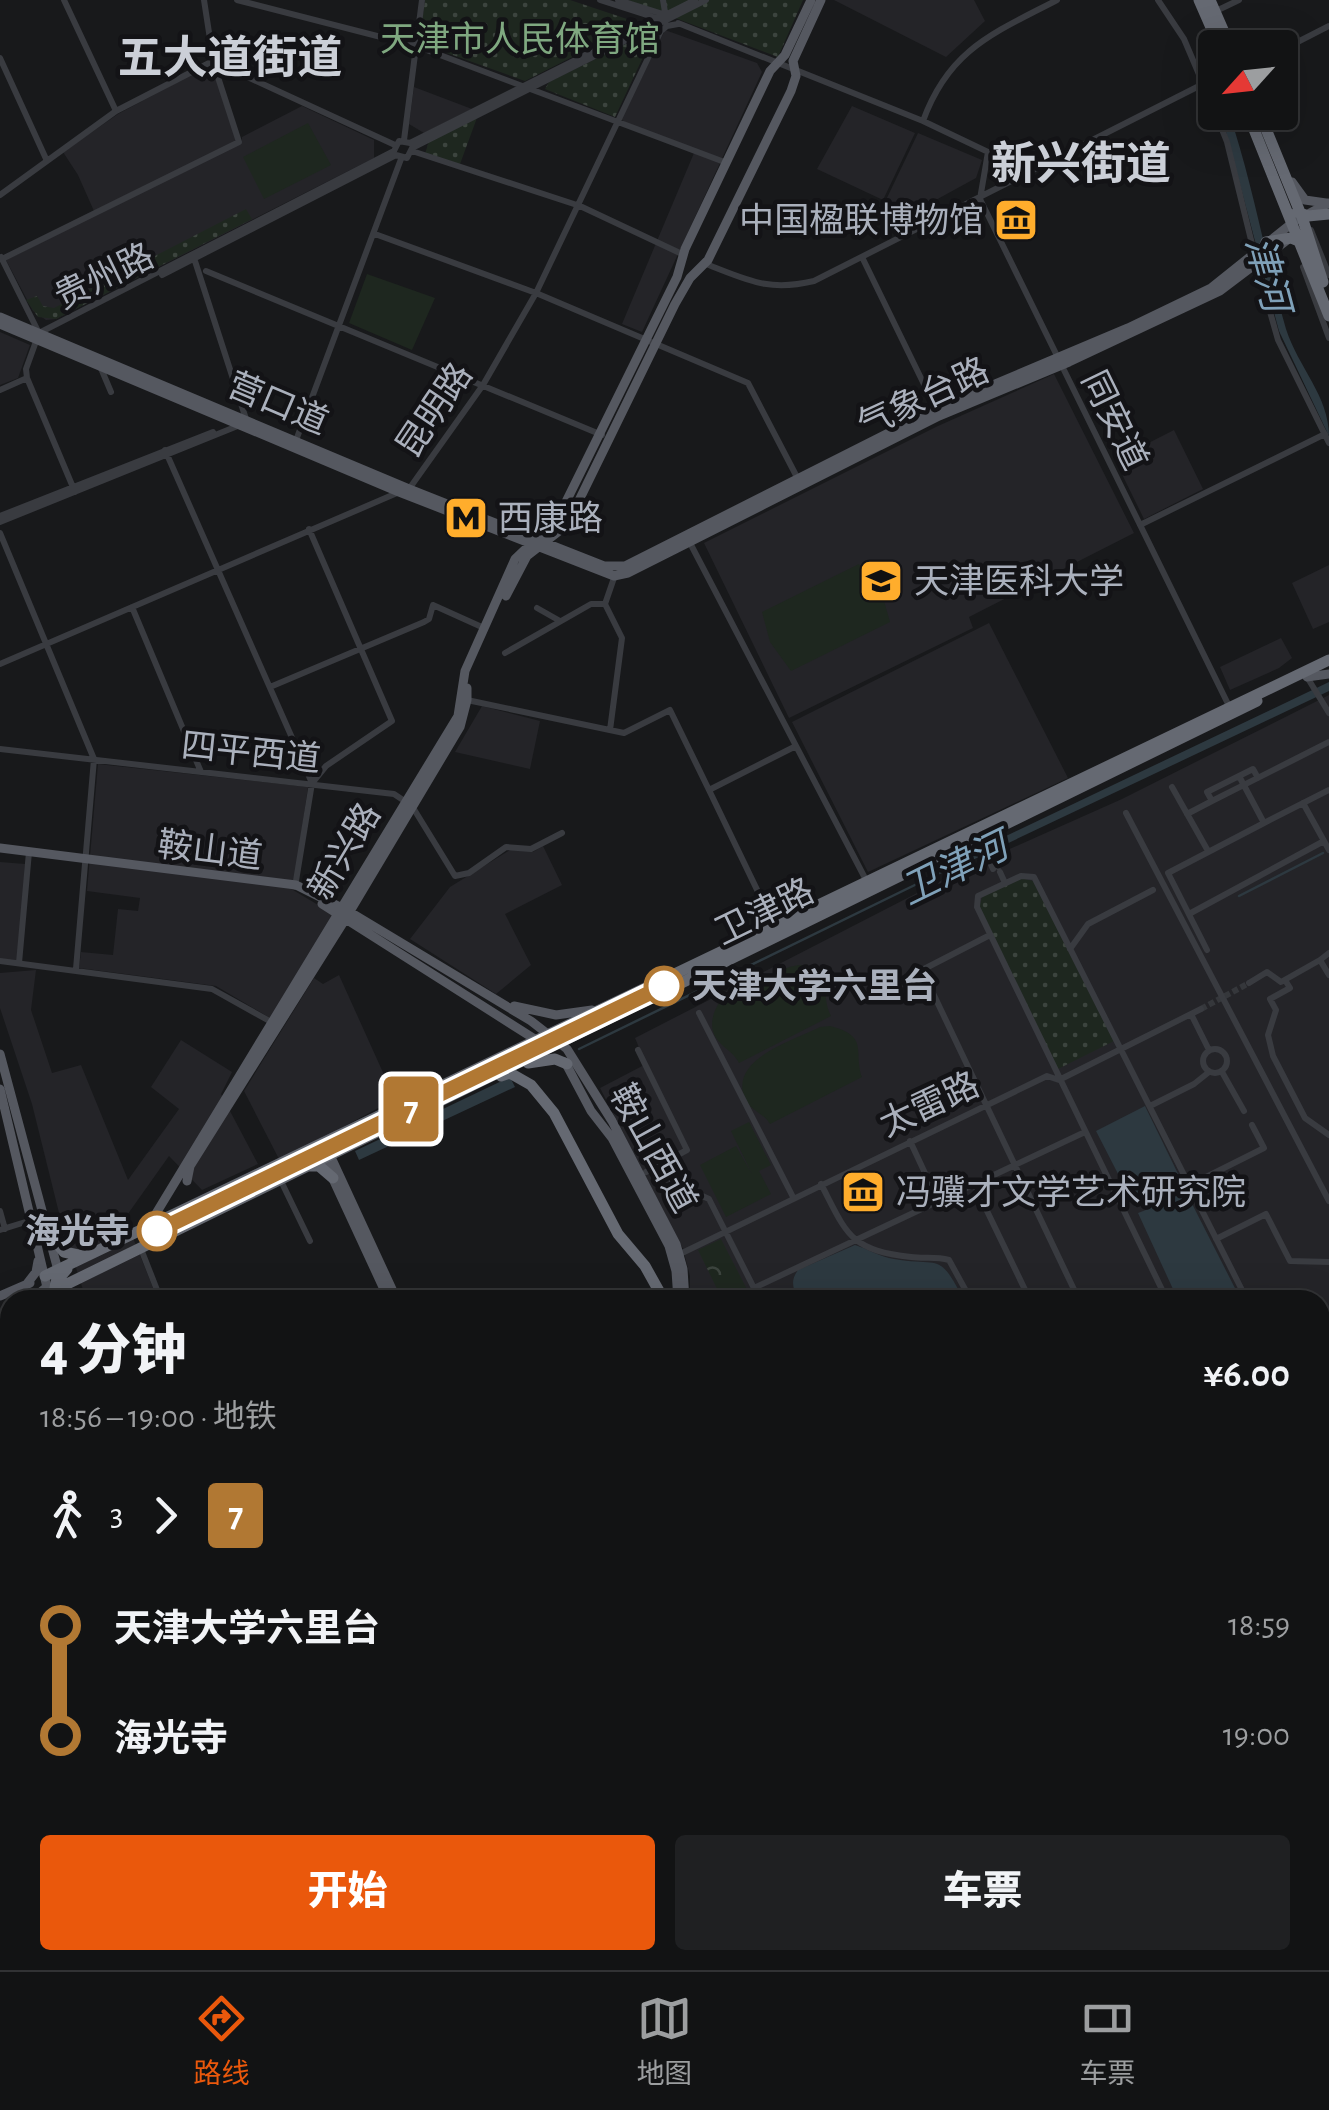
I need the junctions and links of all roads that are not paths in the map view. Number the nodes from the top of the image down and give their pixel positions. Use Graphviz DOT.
graph roads {
  1 [pos="64,0"];
  2 [pos="204,0"];
  3 [pos="237,0"];
  4 [pos="422,0"];
  5 [pos="600,0"];
  6 [pos="618,0"];
  7 [pos="666,0"];
  8 [pos="706,0"];
  9 [pos="810,0"];
  10 [pos="820,0"];
  11 [pos="1058,0"];
  12 [pos="1158,0"];
  13 [pos="1199,0"];
  14 [pos="1238,0"];
  15 [pos="691,2"];
  16 [pos="1212,6"];
  17 [pos="638,12"];
  18 [pos="663,18"];
  19 [pos="678,24"];
  20 [pos="643,26"];
  21 [pos="1329,26"];
  22 [pos="1212,30"];
  23 [pos="1223,30"];
  24 [pos="1298,42"];
  25 [pos="416,46"];
  26 [pos="0,58"];
  27 [pos="214,61"];
  28 [pos="779,61"];
  29 [pos="794,67"];
  30 [pos="1198,70"];
  31 [pos="528,86"];
  32 [pos="1198,87"];
  33 [pos="116,111"];
  34 [pos="616,120"];
  35 [pos="923,121"];
  36 [pos="1222,130"];
  37 [pos="1254,130"];
  38 [pos="1267,130"];
  39 [pos="410,146"];
  40 [pos="396,152"];
  41 [pos="988,152"];
  42 [pos="47,161"];
  43 [pos="726,163"];
  44 [pos="1282,167"];
  45 [pos="1031,172"];
  46 [pos="0,195"];
  47 [pos="980,200"];
  48 [pos="1329,203"];
  49 [pos="580,206"];
  50 [pos="1304,228"];
  51 [pos="375,234"];
  52 [pos="1270,247"];
  53 [pos="1255,251"];
  54 [pos="682,254"];
  55 [pos="195,257"];
  56 [pos="862,257"];
  57 [pos="1,258"];
  58 [pos="706,264"];
  59 [pos="1258,265"];
  60 [pos="206,271"];
  61 [pos="198,277"];
  62 [pos="1328,287"];
  63 [pos="536,293"];
  64 [pos="1329,316"];
  65 [pos="31,318"];
  66 [pos="0,321"];
  67 [pos="341,325"];
  68 [pos="55,326"];
  69 [pos="39,335"];
  70 [pos="53,338"];
  71 [pos="1329,338"];
  72 [pos="652,340"];
  73 [pos="97,361"];
  74 [pos="1059,362"];
  75 [pos="27,378"];
  76 [pos="483,385"];
  77 [pos="0,390"];
  78 [pos="112,392"];
  79 [pos="938,412"];
  80 [pos="242,422"];
  81 [pos="1325,434"];
  82 [pos="605,436"];
  83 [pos="294,443"];
  84 [pos="1329,443"];
  85 [pos="166,453"];
  86 [pos="370,480"];
  87 [pos="800,483"];
  88 [pos="74,490"];
  89 [pos="404,490"];
  90 [pos="369,504"];
  91 [pos="0,519"];
  92 [pos="1140,525"];
  93 [pos="309,528"];
  94 [pos="0,532"];
  95 [pos="688,539"];
  96 [pos="537,543"];
  97 [pos="219,571"];
  98 [pos="615,572"];
  99 [pos="605,604"];
  100 [pos="132,608"];
  101 [pos="537,608"];
  102 [pos="561,621"];
  103 [pos="485,629"];
  104 [pos="45,646"];
  105 [pos="362,648"];
  106 [pos="505,653"];
  107 [pos="0,664"];
  108 [pos="1326,665"];
  109 [pos="1310,682"];
  110 [pos="270,688"];
  111 [pos="467,700"];
  112 [pos="1229,706"];
  113 [pos="1329,713"];
  114 [pos="610,730"];
  115 [pos="1329,742"];
  116 [pos="796,746"];
  117 [pos="0,749"];
  118 [pos="94,759"];
  119 [pos="202,772"];
  120 [pos="1239,776"];
  121 [pos="1258,778"];
  122 [pos="312,783"];
  123 [pos="1244,785"];
  124 [pos="1172,787"];
  125 [pos="709,790"];
  126 [pos="1329,790"];
  127 [pos="1212,802"];
  128 [pos="409,803"];
  129 [pos="1303,803"];
  130 [pos="1126,813"];
  131 [pos="1187,814"];
  132 [pos="1264,823"];
  133 [pos="562,833"];
  134 [pos="981,838"];
  135 [pos="1324,842"];
  136 [pos="1329,850"];
  137 [pos="0,851"];
  138 [pos="1208,852"];
  139 [pos="29,854"];
  140 [pos="85,860"];
  141 [pos="867,882"];
  142 [pos="1003,884"];
  143 [pos="296,887"];
  144 [pos="1154,890"];
  145 [pos="345,913"];
  146 [pos="1189,914"];
  147 [pos="774,926"];
  148 [pos="990,934"];
  149 [pos="1070,949"];
  150 [pos="1208,950"];
  151 [pos="1329,954"];
  152 [pos="1320,960"];
  153 [pos="0,962"];
  154 [pos="19,963"];
  155 [pos="76,969"];
  156 [pos="1329,975"];
  157 [pos="1285,980"];
  158 [pos="1249,982"];
  159 [pos="497,1000"];
  160 [pos="606,1007"];
  161 [pos="1201,1009"];
  162 [pos="699,1013"];
  163 [pos="1191,1014"];
  164 [pos="275,1024"];
  165 [pos="549,1041"];
  166 [pos="638,1050"];
  167 [pos="1122,1050"];
  168 [pos="1209,1050"];
  169 [pos="0,1054"];
  170 [pos="567,1064"];
  171 [pos="500,1070"];
  172 [pos="1209,1072"];
  173 [pos="1222,1072"];
  174 [pos="1059,1080"];
  175 [pos="0,1088"];
  176 [pos="450,1095"];
  177 [pos="986,1105"];
  178 [pos="1150,1106"];
  179 [pos="1244,1111"];
  180 [pos="1252,1125"];
  181 [pos="1085,1132"];
  182 [pos="1329,1135"];
  183 [pos="910,1142"];
  184 [pos="324,1151"];
  185 [pos="301,1162"];
  186 [pos="662,1164"];
  187 [pos="1014,1165"];
  188 [pos="646,1172"];
  189 [pos="336,1176"];
  190 [pos="182,1179"];
  191 [pos="279,1179"];
  192 [pos="244,1182"];
  193 [pos="821,1184"];
  194 [pos="974,1184"];
  195 [pos="1190,1185"];
  196 [pos="792,1197"];
  197 [pos="938,1201"];
  198 [pos="1329,1201"];
  199 [pos="0,1211"];
  200 [pos="33,1220"];
  201 [pos="148,1228"];
  202 [pos="2,1230"];
  203 [pos="725,1230"];
  204 [pos="51,1236"];
  205 [pos="36,1239"];
  206 [pos="1216,1239"];
  207 [pos="853,1240"];
  208 [pos="310,1241"];
  209 [pos="140,1249"];
  210 [pos="92,1254"];
  211 [pos="680,1254"];
  212 [pos="1329,1262"];
  213 [pos="92,1273"];
  214 [pos="26,1285"];
  215 [pos="53,1285"];
  216 [pos="14,1290"];
  217 [pos="73,1290"];
  218 [pos="157,1290"];
  219 [pos="385,1290"];
  220 [pos="392,1290"];
  221 [pos="658,1290"];
  222 [pos="680,1290"];
  223 [pos="682,1290"];
  224 [pos="755,1290"];
  225 [pos="764,1290"];
  226 [pos="966,1290"];
  227 [pos="1025,1290"];
  228 [pos="1074,1290"];
  229 [pos="1162,1290"];
  230 [pos="1242,1290"];
  1 -- 33 [label="street"];
  2 -- 27 [label="street"];
  3 -- 25 [label="street"];
  4 -- 25 [label="street"];
  5 -- 17 [label="street"];
  6 -- 18 [label="street"];
  7 -- 15 [label="street"];
  7 -- 18 [label="street"];
  8 -- 18 [label="street, 贵州路"];
  9 -- 28 [label="main road"];
  10 -- 29 [label="main road"];
  11 -- 35 [label="street"];
  12 -- 30 [label="street"];
  13 -- 22 [label="highway"];
  14 -- 16 [label="street"];
  15 -- 18 [label="street, 贵州路"];
  16 -- 23 [label="highway"];
  17 -- 18 [label="street"];
  17 -- 20 [label="street"];
  18 -- 19 [label="street"];
  18 -- 20 [label="street, 贵州路"];
  18 -- 31 [label="street, 贵州路"];
  19 -- 28 [label="street"];
  19 -- 34 [label="street, 昆明路"];
  20 -- 31 [label="street, 贵州路"];
  21 -- 24 [label="street"];
  25 -- 31 [label="street"];
  25 -- 39 [label="street"];
  26 -- 42 [label="street"];
  27 -- 33 [label="street"];
  27 -- 40 [label="street"];
  27 -- 57 [label="street"];
  28 -- 29 [label="street"];
  28 -- 43 [label="main road"];
  29 -- 35 [label="street"];
  29 -- 58 [label="main road"];
  31 -- 34 [label="street"];
  31 -- 39 [label="street, 贵州路"];
  32 -- 45 [label="street"];
  33 -- 42 [label="street"];
  34 -- 43 [label="street"];
  34 -- 49 [label="street, 昆明路"];
  35 -- 41 [label="street"];
  36 -- 53 [label="street"];
  37 -- 50 [label="highway"];
  38 -- 44 [label="highway"];
  39 -- 40 [label="street, 贵州路"];
  39 -- 40 [label="street, 贵州路"];
  39 -- 49 [label="street"];
  40 -- 51 [label="street"];
  40 -- 55 [label="street, 贵州路"];
  41 -- 45 [label="street"];
  41 -- 47 [label="street"];
  42 -- 46 [label="street"];
  43 -- 54 [label="main road"];
  44 -- 48 [label="main road"];
  44 -- 50 [label="highway"];
  45 -- 47 [label="street"];
  47 -- 56 [label="street"];
  47 -- 74 [label="street, 同安道"];
  48 -- 50 [label="main road"];
  49 -- 54 [label="street"];
  49 -- 63 [label="street, 昆明路"];
  50 -- 52 [label="highway"];
  50 -- 62 [label="highway"];
  50 -- 64 [label="highway"];
  50 -- 71 [label="street"];
  51 -- 63 [label="street"];
  51 -- 67 [label="street"];
  52 -- 53 [label="main road, 气象台路"];
  52 -- 59 [label="main road, 气象台路"];
  53 -- 74 [label="main road, 气象台路"];
  54 -- 72 [label="main road"];
  55 -- 60 [label="street"];
  55 -- 61 [label="street"];
  55 -- 68 [label="street, 贵州路"];
  56 -- 58 [label="street"];
  56 -- 79 [label="street"];
  57 -- 65 [label="street"];
  58 -- 72 [label="main road"];
  59 -- 74 [label="main road, 气象台路"];
  59 -- 81 [label="street"];
  60 -- 61 [label="street"];
  60 -- 67 [label="street"];
  61 -- 80 [label="street"];
  63 -- 72 [label="street"];
  63 -- 76 [label="street, 昆明路"];
  65 -- 68 [label="street"];
  65 -- 69 [label="street"];
  66 -- 69 [label="main road, 营口道"];
  67 -- 76 [label="street"];
  67 -- 83 [label="street"];
  68 -- 69 [label="street, 贵州路"];
  68 -- 70 [label="street"];
  69 -- 70 [label="main road, 营口道"];
  69 -- 73 [label="main road, 营口道"];
  69 -- 75 [label="street"];
  70 -- 73 [label="main road, 营口道"];
  72 -- 82 [label="main road"];
  72 -- 87 [label="street"];
  73 -- 78 [label="street"];
  73 -- 80 [label="main road, 营口道"];
  74 -- 79 [label="main road, 气象台路"];
  74 -- 92 [label="street, 同安道"];
  75 -- 77 [label="street"];
  75 -- 88 [label="street"];
  76 -- 82 [label="street"];
  76 -- 89 [label="street, 昆明路"];
  79 -- 87 [label="main road, 气象台路"];
  80 -- 83 [label="main road, 营口道"];
  80 -- 85 [label="street"];
  81 -- 84 [label="street"];
  81 -- 92 [label="street"];
  82 -- 96 [label="main road"];
  83 -- 86 [label="main road, 营口道"];
  83 -- 89 [label="main road, 营口道"];
  85 -- 88 [label="street"];
  85 -- 97 [label="street"];
  86 -- 89 [label="main road, 营口道"];
  86 -- 90 [label="street"];
  87 -- 95 [label="main road, 气象台路"];
  88 -- 91 [label="street"];
  89 -- 90 [label="street, 昆明路"];
  89 -- 96 [label="main road, 营口道"];
  90 -- 93 [label="street, 昆明路"];
  92 -- 112 [label="street, 同安道"];
  93 -- 97 [label="street, 昆明路"];
  93 -- 105 [label="street"];
  94 -- 104 [label="street"];
  95 -- 98 [label="main road, 气象台路"];
  95 -- 116 [label="street"];
  96 -- 98 [label="main road"];
  96 -- 103 [label="main road, 新兴路"];
  96 -- 111 [label="main road"];
  97 -- 100 [label="street, 昆明路"];
  97 -- 110 [label="street"];
  98 -- 99 [label="street"];
  99 -- 102 [label="street"];
  99 -- 114 [label="street"];
  100 -- 104 [label="street, 昆明路"];
  100 -- 119 [label="street"];
  101 -- 102 [label="street"];
  102 -- 106 [label="street"];
  103 -- 105 [label="street"];
  103 -- 128 [label="main road, 新兴路"];
  104 -- 107 [label="street, 昆明路"];
  104 -- 118 [label="street"];
  105 -- 110 [label="street"];
  105 -- 122 [label="street"];
  108 -- 109 [label="highway, 卫津路"];
  108 -- 112 [label="highway, 卫津路"];
  109 -- 113 [label="street"];
  109 -- 134 [label="highway, 卫津路"];
  110 -- 122 [label="street"];
  111 -- 114 [label="street"];
  111 -- 128 [label="main road"];
  112 -- 134 [label="highway, 卫津路"];
  114 -- 125 [label="street"];
  115 -- 121 [label="street"];
  116 -- 125 [label="street"];
  116 -- 141 [label="street"];
  117 -- 118 [label="street, 四平西道"];
  118 -- 119 [label="street, 四平西道"];
  118 -- 140 [label="street"];
  119 -- 122 [label="street, 四平西道"];
  120 -- 121 [label="street"];
  120 -- 123 [label="street"];
  120 -- 127 [label="street"];
  121 -- 123 [label="street"];
  122 -- 128 [label="street, 四平西道"];
  122 -- 143 [label="street"];
  123 -- 127 [label="street"];
  123 -- 132 [label="street"];
  124 -- 131 [label="street"];
  125 -- 147 [label="street"];
  126 -- 129 [label="street"];
  127 -- 131 [label="street"];
  128 -- 133 [label="street"];
  128 -- 145 [label="main road, 新兴路"];
  129 -- 132 [label="street"];
  129 -- 135 [label="street"];
  130 -- 198 [label="street"];
  131 -- 138 [label="street"];
  132 -- 138 [label="street"];
  134 -- 141 [label="highway, 卫津路"];
  134 -- 142 [label="street"];
  134 -- 165 [label="highway, 卫津路"];
  135 -- 136 [label="street"];
  135 -- 146 [label="street"];
  137 -- 139 [label="main road, 鞍山道"];
  138 -- 146 [label="street"];
  139 -- 140 [label="main road, 鞍山道"];
  139 -- 154 [label="street"];
  140 -- 143 [label="main road, 鞍山道"];
  140 -- 155 [label="street"];
  141 -- 147 [label="highway, 卫津路"];
  142 -- 148 [label="street"];
  142 -- 149 [label="street"];
  143 -- 145 [label="main road, 鞍山道"];
  144 -- 149 [label="street"];
  145 -- 159 [label="main road, 鞍山道"];
  145 -- 164 [label="main road, 新兴路"];
  145 -- 165 [label="main road, 鞍山道"];
  146 -- 150 [label="street"];
  147 -- 160 [label="highway, 卫津路"];
  148 -- 174 [label="street"];
  148 -- 177 [label="street"];
  149 -- 167 [label="street"];
  151 -- 152 [label="street"];
  152 -- 156 [label="street"];
  152 -- 157 [label="street"];
  153 -- 154 [label="street"];
  154 -- 155 [label="street"];
  155 -- 164 [label="street"];
  157 -- 158 [label="street"];
  157 -- 182 [label="street"];
  159 -- 160 [label="main road"];
  159 -- 165 [label="main road, 鞍山道"];
  160 -- 165 [label="highway, 卫津路"];
  161 -- 163 [label="street, 太雷路"];
  162 -- 196 [label="street"];
  163 -- 167 [label="street, 太雷路"];
  163 -- 168 [label="street"];
  164 -- 190 [label="main road, 新兴路"];
  165 -- 170 [label="main road, 鞍山西道"];
  165 -- 171 [label="highway, 卫津路"];
  165 -- 184 [label="highway, 卫津路"];
  165 -- 211 [label="main road, 鞍山西道"];
  166 -- 186 [label="street"];
  167 -- 174 [label="street, 太雷路"];
  167 -- 178 [label="street"];
  168 -- 172 [label="street"];
  168 -- 173 [label="street"];
  169 -- 204 [label="main road"];
  170 -- 171 [label="highway"];
  170 -- 222 [label="main road, 鞍山西道"];
  171 -- 176 [label="highway, 卫津路"];
  172 -- 173 [label="street"];
  172 -- 178 [label="street"];
  173 -- 179 [label="street"];
  174 -- 177 [label="street, 太雷路"];
  174 -- 181 [label="street"];
  175 -- 200 [label="main road"];
  176 -- 184 [label="highway, 卫津路"];
  176 -- 221 [label="highway"];
  177 -- 183 [label="street, 太雷路"];
  177 -- 187 [label="street"];
  178 -- 195 [label="street"];
  180 -- 195 [label="street"];
  181 -- 187 [label="street"];
  181 -- 229 [label="street"];
  183 -- 193 [label="street, 太雷路"];
  183 -- 197 [label="street"];
  184 -- 185 [label="highway, 卫津路"];
  184 -- 189 [label="main road"];
  185 -- 189 [label="highway"];
  185 -- 191 [label="highway, 卫津路"];
  185 -- 192 [label="highway, 卫津路"];
  186 -- 188 [label="street"];
  186 -- 203 [label="street"];
  187 -- 194 [label="street"];
  187 -- 228 [label="street"];
  189 -- 219 [label="main road"];
  189 -- 220 [label="main road"];
  190 -- 192 [label="main road"];
  190 -- 201 [label="main road"];
  191 -- 208 [label="street"];
  191 -- 209 [label="highway, 卫津路"];
  192 -- 201 [label="highway, 卫津路"];
  193 -- 196 [label="street, 太雷路"];
  193 -- 207 [label="street"];
  194 -- 197 [label="street"];
  194 -- 227 [label="street"];
  195 -- 206 [label="street"];
  196 -- 203 [label="street, 太雷路"];
  197 -- 207 [label="street"];
  199 -- 202 [label="street"];
  200 -- 202 [label="street"];
  200 -- 205 [label="main road"];
  201 -- 210 [label="highway, 卫津路"];
  203 -- 211 [label="street, 太雷路"];
  203 -- 224 [label="street"];
  204 -- 210 [label="highway"];
  204 -- 215 [label="main road"];
  205 -- 214 [label="main road"];
  205 -- 215 [label="main road"];
  206 -- 212 [label="street"];
  206 -- 230 [label="street"];
  207 -- 225 [label="street"];
  207 -- 226 [label="street"];
  209 -- 213 [label="highway, 卫津路"];
  209 -- 218 [label="street"];
  210 -- 215 [label="highway, 卫津路"];
  211 -- 223 [label="main road, 鞍山西道"];
  213 -- 215 [label="highway, 卫津路"];
  213 -- 217 [label="main road"];
  214 -- 215 [label="main road"];
  214 -- 216 [label="main road"];
}
